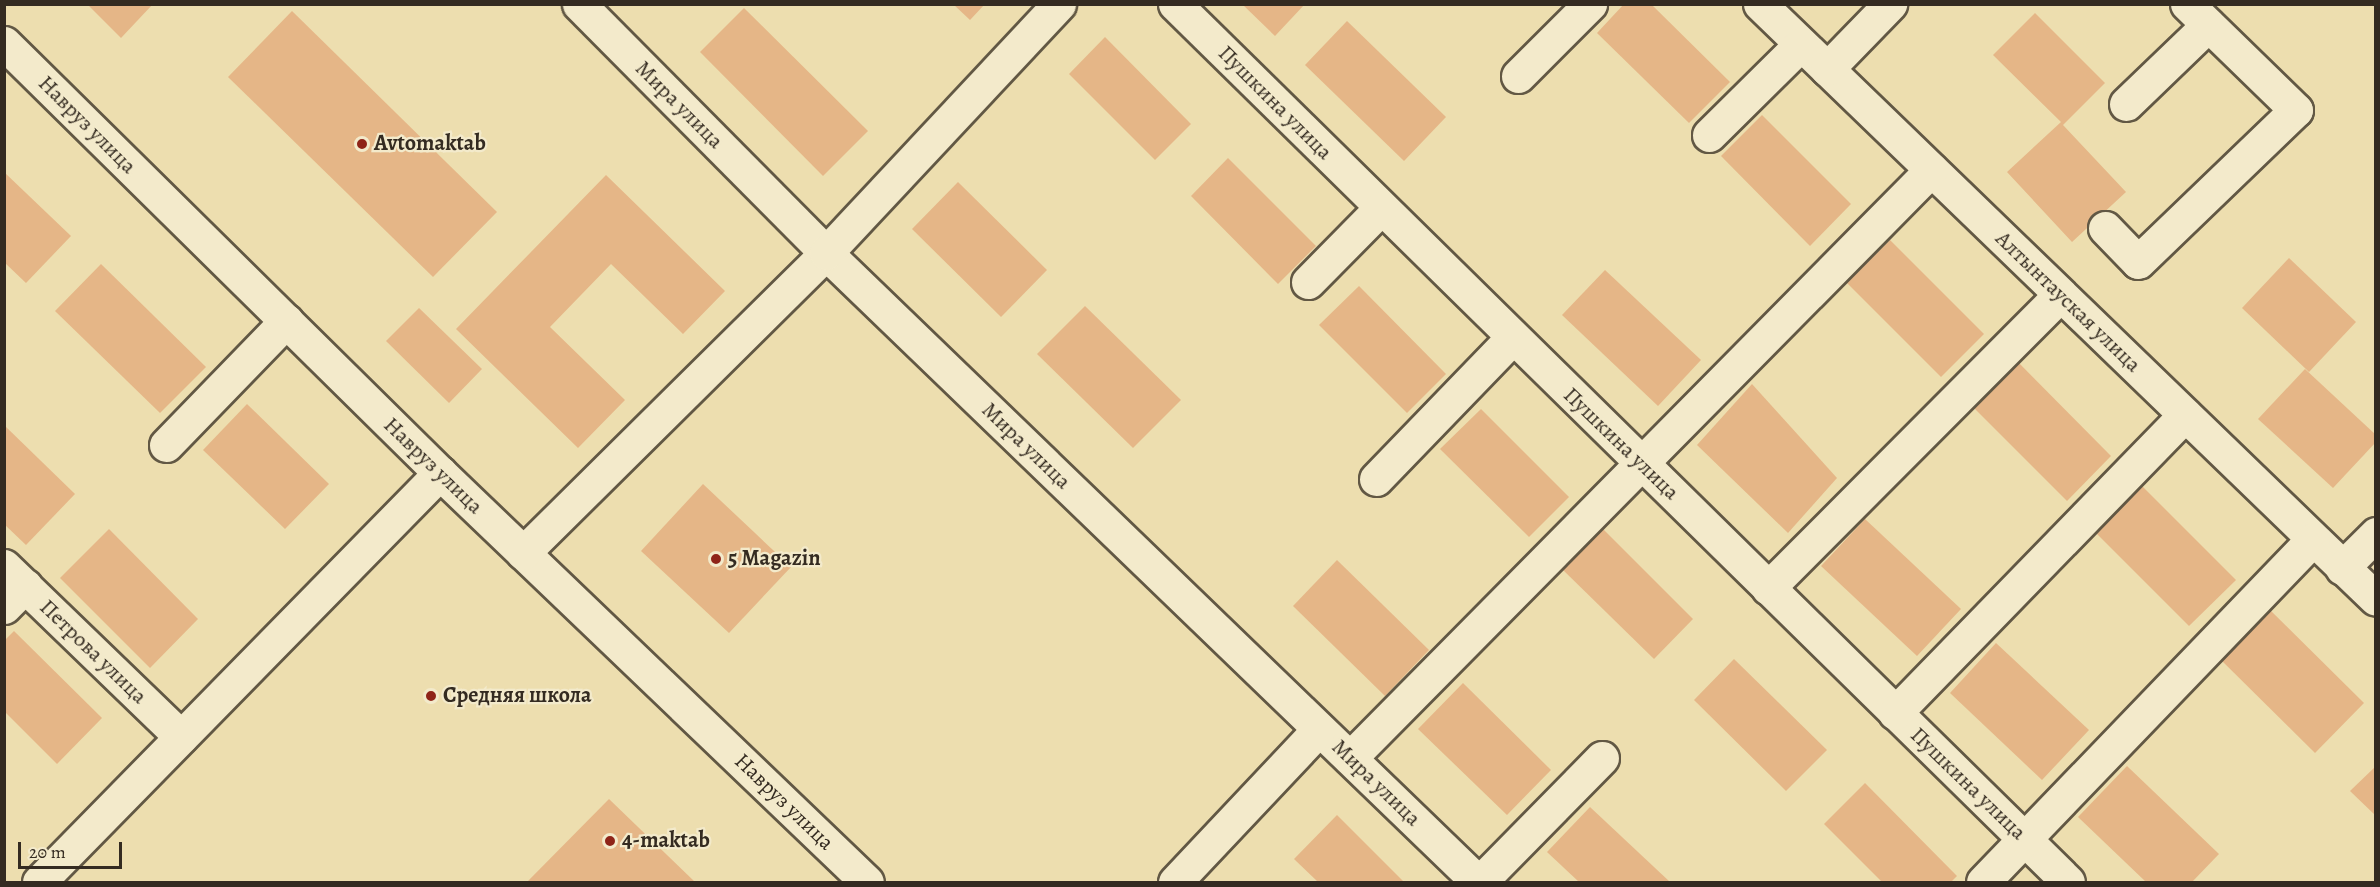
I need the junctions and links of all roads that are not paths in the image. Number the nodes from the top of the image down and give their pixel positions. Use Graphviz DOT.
graph roads {
  1 [pos="579,4"];
  2 [pos="1059,4"];
  3 [pos="1175,4"];
  4 [pos="1590,4"];
  5 [pos="1760,4"];
  6 [pos="1890,4"];
  7 [pos="2197,15"];
  8 [pos="4,43"];
  9 [pos="1801,44"];
  10 [pos="1827,69"];
  11 [pos="1518,76"];
  12 [pos="2126,104"];
  13 [pos="1709,135"];
  14 [pos="1931,170"];
  15 [pos="1381,208"];
  16 [pos="2105,228"];
  17 [pos="826,253"];
  18 [pos="1308,282"];
  19 [pos="2060,295"];
  20 [pos="285,321"];
  21 [pos="1513,337"];
  22 [pos="2185,415"];
  23 [pos="166,445"];
  24 [pos="1641,463"];
  25 [pos="440,473"];
  26 [pos="1376,479"];
  27 [pos="2376,534"];
  28 [pos="2313,539"];
  29 [pos="523,553"];
  30 [pos="2342,568"];
  31 [pos="11,586"];
  32 [pos="1768,588"];
  33 [pos="2376,599"];
  34 [pos="1895,713"];
  35 [pos="1319,729"];
  36 [pos="181,737"];
  37 [pos="1350,758"];
  38 [pos="1602,758"];
  39 [pos="2025,840"];
  40 [pos="39,882"];
  41 [pos="867,882"];
  42 [pos="1175,882"];
  43 [pos="1479,882"];
  44 [pos="1983,882"];
  45 [pos="2068,882"];
  1 -- 17 [label="street, Мира улица"];
  2 -- 17 [label="street"];
  3 -- 15 [label="street, Пушкина улица"];
  4 -- 11 [label="street"];
  5 -- 9 [label="street, Алтынтауская улица"];
  6 -- 10 [label="street"];
  7 -- 12 [label="street"];
  7 -- 16 [label="street"];
  8 -- 20 [label="street, Навруз улица"];
  9 -- 10 [label="street, Алтынтауская улица"];
  9 -- 13 [label="street"];
  10 -- 14 [label="street, Алтынтауская улица"];
  14 -- 19 [label="street, Алтынтауская улица"];
  14 -- 24 [label="street"];
  15 -- 18 [label="street"];
  15 -- 21 [label="street, Пушкина улица"];
  17 -- 29 [label="street"];
  17 -- 35 [label="street, Мира улица"];
  19 -- 22 [label="street, Алтынтауская улица"];
  19 -- 32 [label="street"];
  20 -- 23 [label="street"];
  20 -- 25 [label="street, Навруз улица"];
  21 -- 24 [label="street, Пушкина улица"];
  21 -- 26 [label="street"];
  22 -- 28 [label="street, Алтынтауская улица"];
  22 -- 34 [label="street"];
  24 -- 32 [label="street, Пушкина улица"];
  24 -- 37 [label="street"];
  25 -- 29 [label="street, Навруз улица"];
  25 -- 36 [label="street"];
  27 -- 30 [label="street"];
  28 -- 30 [label="street, Алтынтауская улица"];
  28 -- 39 [label="street"];
  29 -- 41 [label="street, Навруз улица"];
  30 -- 33 [label="street, Алтынтауская улица"];
  31 -- 36 [label="street, Петрова улица"];
  32 -- 34 [label="street, Пушкина улица"];
  34 -- 39 [label="street, Пушкина улица"];
  35 -- 37 [label="street, Мира улица"];
  35 -- 42 [label="street"];
  36 -- 40 [label="street"];
  37 -- 43 [label="street, Мира улица"];
  38 -- 43 [label="street"];
  39 -- 44 [label="street"];
  39 -- 45 [label="street, Пушкина улица"];
}
